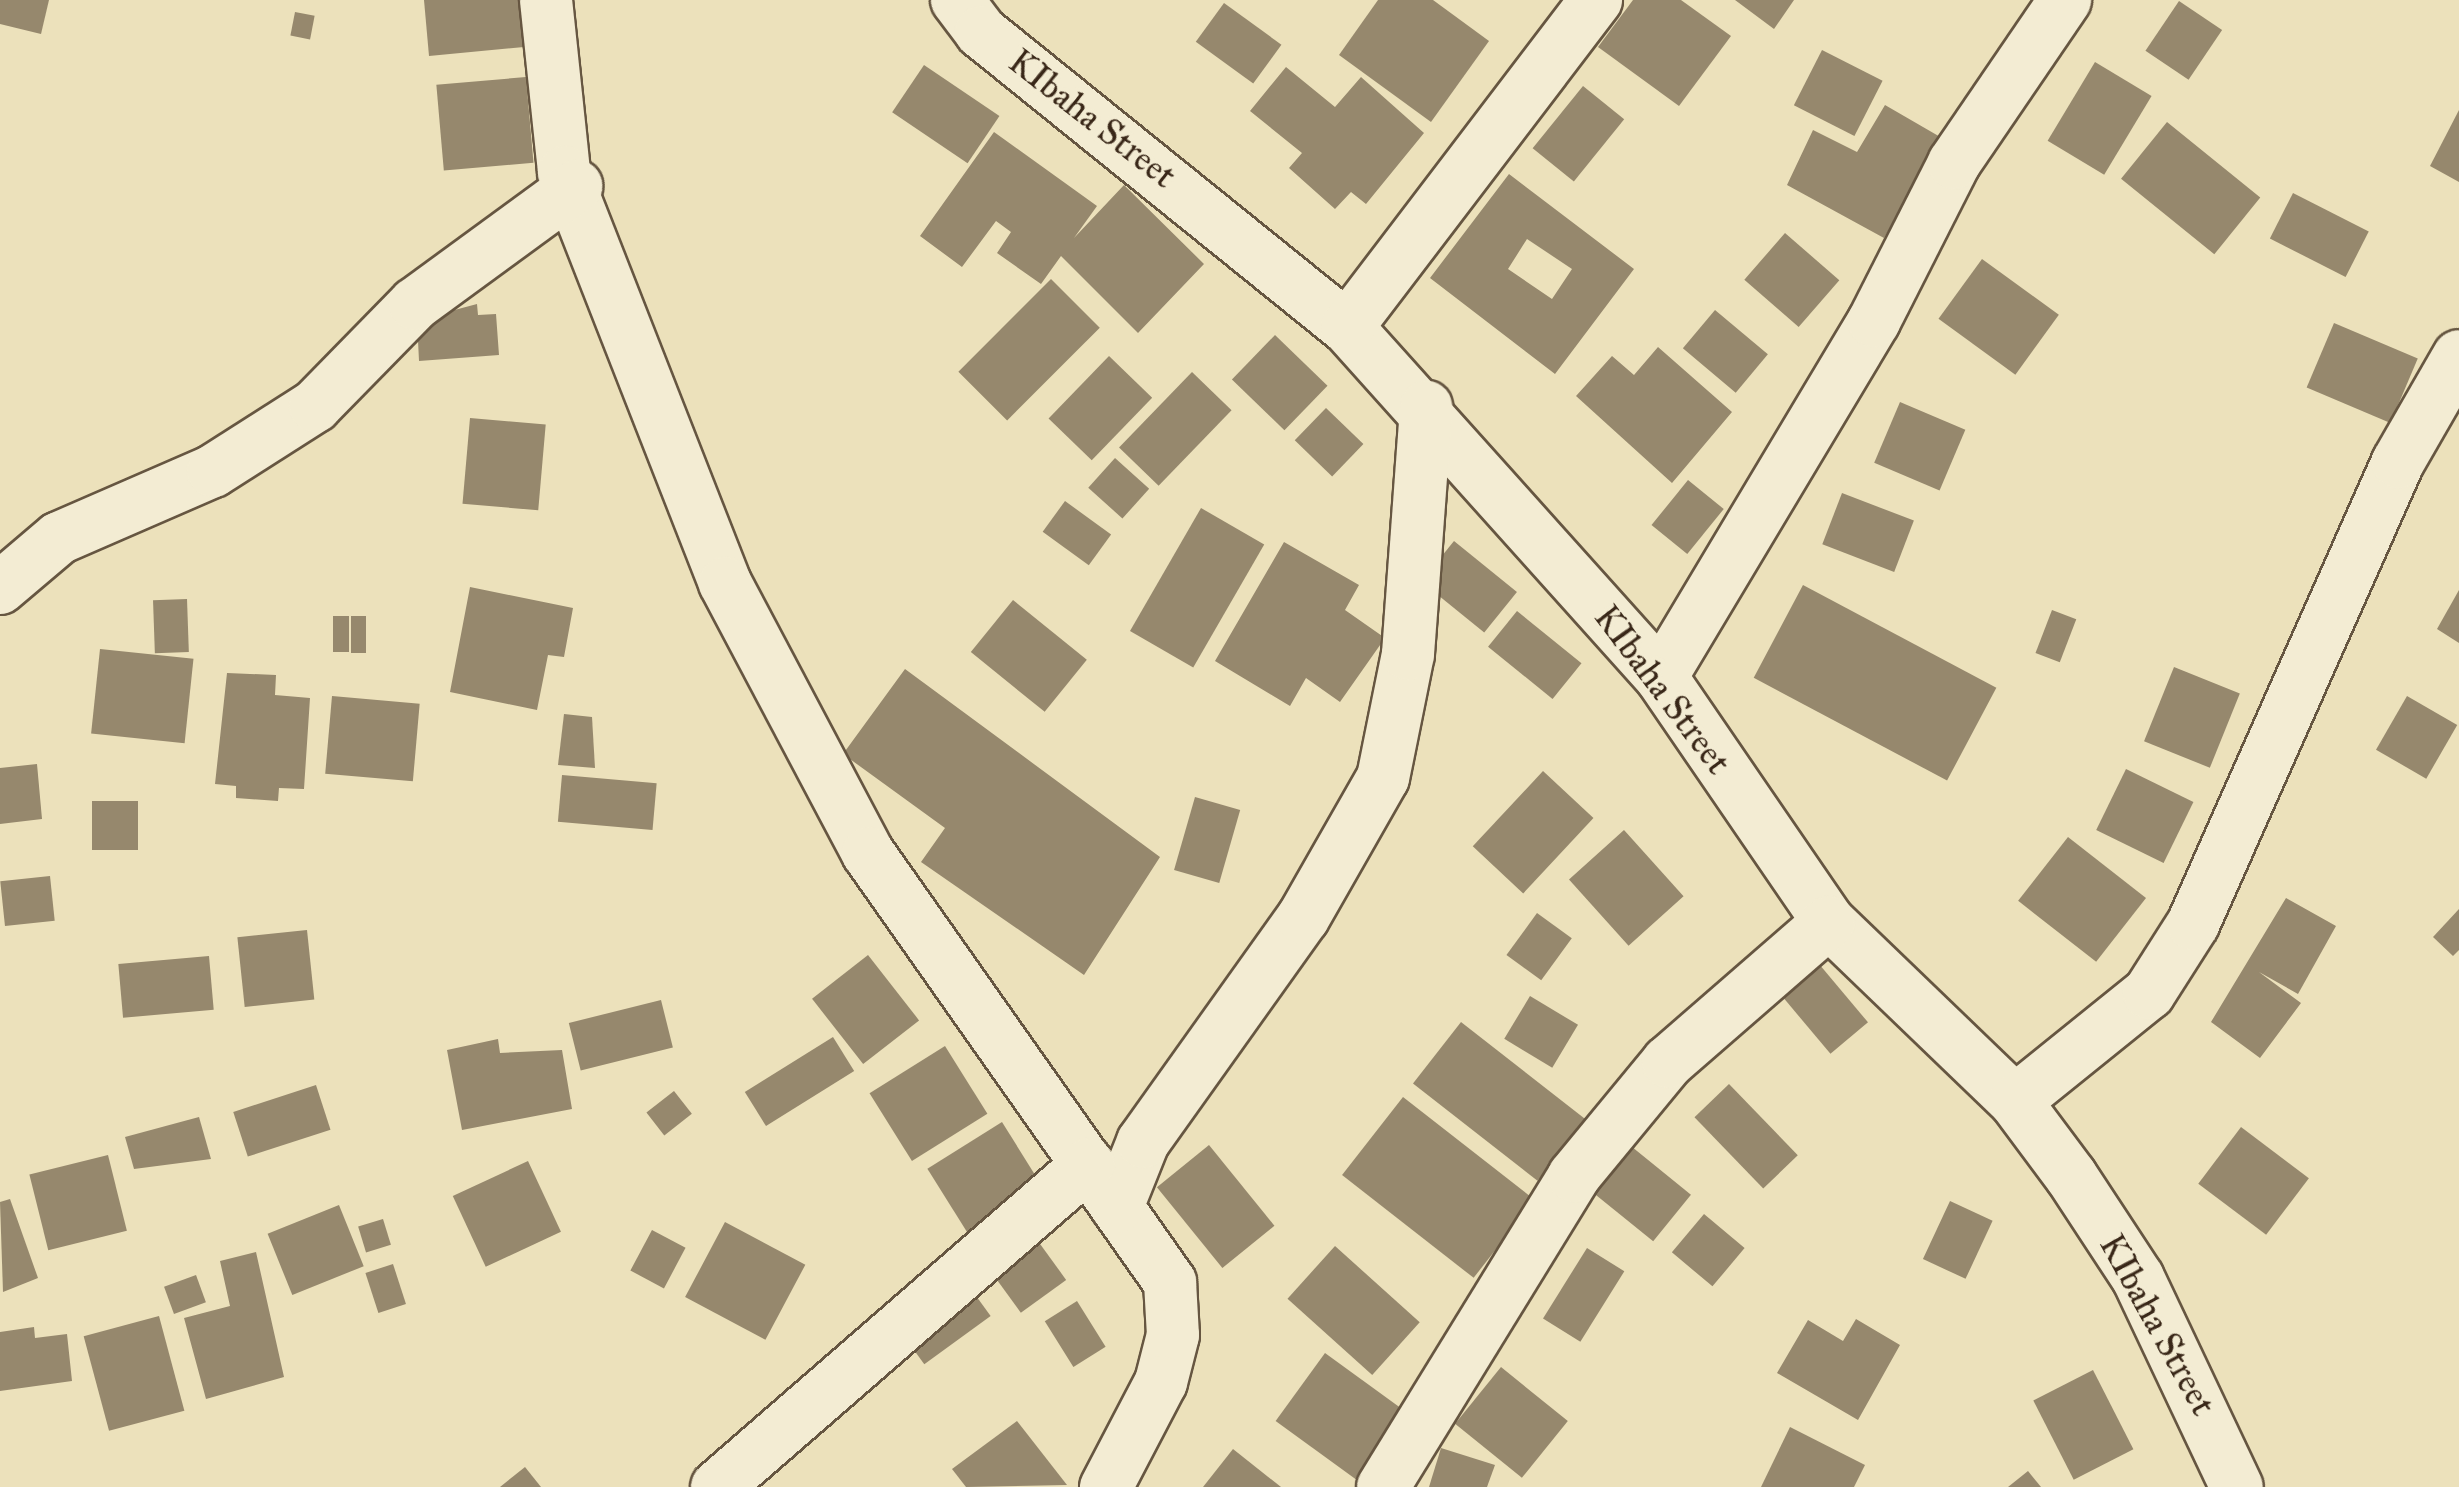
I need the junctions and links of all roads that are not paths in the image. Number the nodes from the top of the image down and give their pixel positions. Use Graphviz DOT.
graph roads {
  1 [pos="546,0"];
  2 [pos="1596,0"];
  3 [pos="2065,0"];
  4 [pos="980,11"];
  5 [pos="576,186"];
  6 [pos="1348,328"];
  7 [pos="2459,356"];
  8 [pos="1426,407"];
  9 [pos="0,588"];
  10 [pos="1661,677"];
  11 [pos="1829,922"];
  12 [pos="2015,1101"];
  13 [pos="1088,1164"];
  14 [pos="1117,1207"];
  15 [pos="717,1487"];
  16 [pos="1106,1487"];
  17 [pos="1383,1487"];
  18 [pos="2236,1487"];
  1 -- 5 [label="street"];
  2 -- 6 [label="street"];
  3 -- 10 [label="street"];
  4 -- 6 [label="street, KIbaha Street"];
  5 -- 9 [label="street"];
  5 -- 13 [label="street"];
  6 -- 8 [label="street, KIbaha Street"];
  7 -- 12 [label="street"];
  8 -- 10 [label="street, KIbaha Street"];
  8 -- 14 [label="street"];
  10 -- 11 [label="street, KIbaha Street"];
  11 -- 12 [label="street, KIbaha Street"];
  11 -- 17 [label="street"];
  12 -- 18 [label="street, KIbaha Street"];
  13 -- 14 [label="street"];
  13 -- 15 [label="street"];
  14 -- 16 [label="street"];
}
